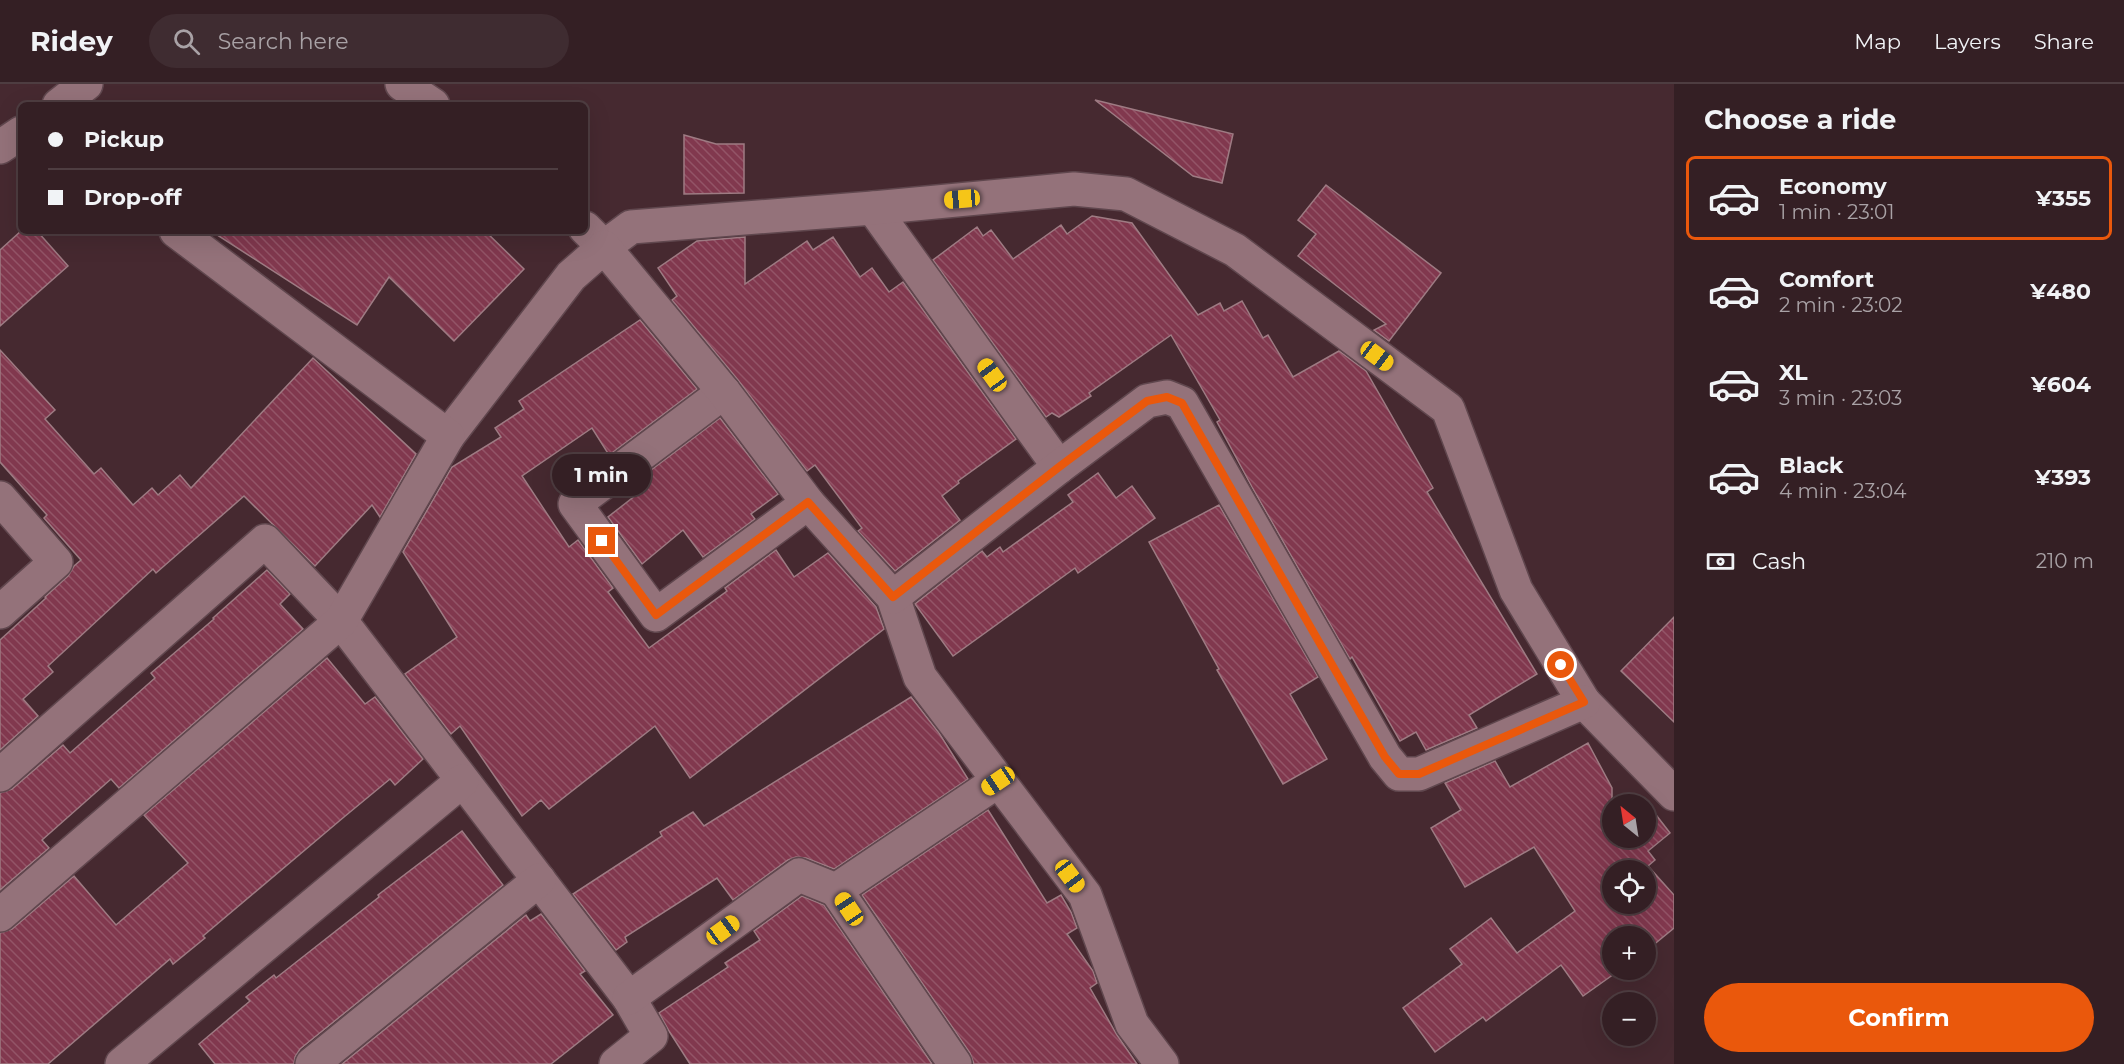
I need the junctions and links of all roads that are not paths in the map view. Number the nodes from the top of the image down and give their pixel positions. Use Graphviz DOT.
graph roads {
  1 [pos="86,84"];
  2 [pos="402,84"];
  3 [pos="63,102"];
  4 [pos="429,102"];
  5 [pos="18,135"];
  6 [pos="0,147"];
  7 [pos="873,208"];
  8 [pos="180,234"];
  9 [pos="595,238"];
  10 [pos="724,392"];
  11 [pos="448,436"];
  12 [pos="1059,467"];
  13 [pos="0,498"];
  14 [pos="808,502"];
  15 [pos="893,597"];
  16 [pos="0,612"];
  17 [pos="341,621"];
  18 [pos="1584,702"];
  19 [pos="0,775"];
  20 [pos="462,781"];
  21 [pos="998,781"];
  22 [pos="1674,794"];
  23 [pos="539,880"];
  24 [pos="836,890"];
  25 [pos="0,915"];
  26 [pos="629,998"];
  27 [pos="122,1064"];
  28 [pos="312,1064"];
  29 [pos="616,1064"];
  30 [pos="955,1064"];
  31 [pos="1162,1064"];
  1 -- 3 [label="street"];
  2 -- 4 [label="street"];
  5 -- 6 [label="street"];
  7 -- 9 [label="street"];
  7 -- 12 [label="street"];
  7 -- 18 [label="street"];
  8 -- 11 [label="street"];
  9 -- 10 [label="street"];
  9 -- 11 [label="street"];
  10 -- 14 [label="street"];
  10 -- 14 [label="street"];
  11 -- 17 [label="street"];
  12 -- 15 [label="street"];
  12 -- 18 [label="street"];
  13 -- 16 [label="street"];
  14 -- 15 [label="street"];
  15 -- 21 [label="street"];
  17 -- 19 [label="street"];
  17 -- 20 [label="street"];
  17 -- 25 [label="street"];
  18 -- 22 [label="street"];
  20 -- 23 [label="street"];
  20 -- 27 [label="street"];
  21 -- 24 [label="street"];
  21 -- 31 [label="street"];
  23 -- 26 [label="street"];
  23 -- 28 [label="street"];
  24 -- 26 [label="street"];
  24 -- 30 [label="street"];
  26 -- 29 [label="street"];
}
